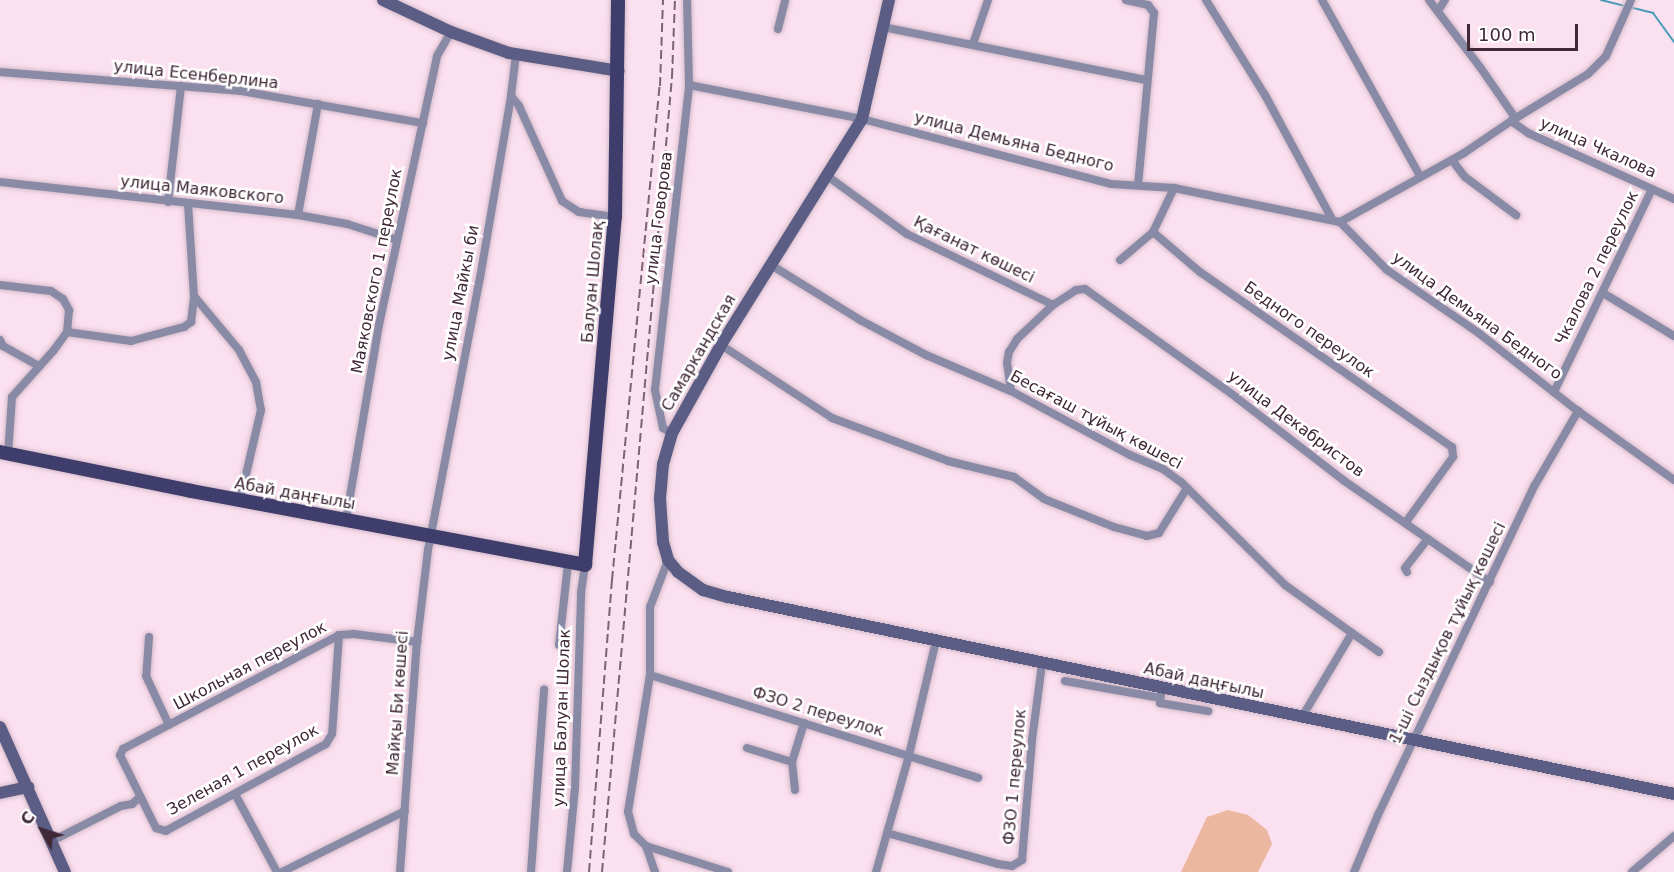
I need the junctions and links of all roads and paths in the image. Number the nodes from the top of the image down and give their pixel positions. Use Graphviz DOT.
graph roads {
  1 [pos="384,0"];
  2 [pos="618,0"];
  3 [pos="687,0"];
  4 [pos="784,0"];
  5 [pos="889,0"];
  6 [pos="988,0"];
  7 [pos="1126,0"];
  8 [pos="1206,0"];
  9 [pos="1322,0"];
  10 [pos="1429,0"];
  11 [pos="1445,0"];
  12 [pos="1631,0"];
  13 [pos="1438,11"];
  14 [pos="883,27"];
  15 [pos="778,29"];
  16 [pos="451,32"];
  17 [pos="973,44"];
  18 [pos="516,54"];
  19 [pos="618,71"];
  20 [pos="0,72"];
  21 [pos="1146,80"];
  22 [pos="690,85"];
  23 [pos="181,86"];
  24 [pos="511,96"];
  25 [pos="318,104"];
  26 [pos="862,119"];
  27 [pos="1513,120"];
  28 [pos="423,123"];
  29 [pos="1452,160"];
  30 [pos="826,175"];
  31 [pos="1420,176"];
  32 [pos="0,182"];
  33 [pos="1138,184"];
  34 [pos="1174,188"];
  35 [pos="1652,189"];
  36 [pos="1674,199"];
  37 [pos="168,202"];
  38 [pos="188,204"];
  39 [pos="298,215"];
  40 [pos="1516,215"];
  41 [pos="615,218"];
  42 [pos="1336,221"];
  43 [pos="1153,232"];
  44 [pos="397,240"];
  45 [pos="1120,260"];
  46 [pos="771,265"];
  47 [pos="0,285"];
  48 [pos="1603,293"];
  49 [pos="194,296"];
  50 [pos="1053,305"];
  51 [pos="67,332"];
  52 [pos="1674,336"];
  53 [pos="0,340"];
  54 [pos="721,345"];
  55 [pos="39,366"];
  56 [pos="1011,391"];
  57 [pos="1554,392"];
  58 [pos="1578,411"];
  59 [pos="672,433"];
  60 [pos="4,453"];
  61 [pos="1674,480"];
  62 [pos="1187,488"];
  63 [pos="240,500"];
  64 [pos="346,520"];
  65 [pos="1406,522"];
  66 [pos="431,536"];
  67 [pos="1428,539"];
  68 [pos="668,560"];
  69 [pos="568,563"];
  70 [pos="585,565"];
  71 [pos="1407,572"];
  72 [pos="1490,582"];
  73 [pos="1352,633"];
  74 [pos="339,635"];
  75 [pos="149,637"];
  76 [pos="936,641"];
  77 [pos="417,642"];
  78 [pos="559,645"];
  79 [pos="1379,652"];
  80 [pos="1042,664"];
  81 [pos="650,675"];
  82 [pos="1065,681"];
  83 [pos="544,689"];
  84 [pos="1161,693"];
  85 [pos="1208,711"];
  86 [pos="1302,717"];
  87 [pos="804,723"];
  88 [pos="169,725"];
  89 [pos="0,727"];
  90 [pos="1412,741"];
  91 [pos="747,748"];
  92 [pos="123,749"];
  93 [pos="909,756"];
  94 [pos="792,762"];
  95 [pos="978,778"];
  96 [pos="28,787"];
  97 [pos="795,790"];
  98 [pos="0,793"];
  99 [pos="236,794"];
  100 [pos="1674,794"];
  101 [pos="140,797"];
  102 [pos="405,812"];
  103 [pos="886,833"];
  104 [pos="1674,836"];
  105 [pos="52,841"];
  106 [pos="646,846"];
  107 [pos="65,872"];
  108 [pos="277,872"];
  109 [pos="282,872"];
  110 [pos="400,872"];
  111 [pos="531,872"];
  112 [pos="567,872"];
  113 [pos="655,872"];
  114 [pos="728,872"];
  115 [pos="876,872"];
  116 [pos="1354,872"];
  117 [pos="1632,872"];
  1 -- 16 [label="street"];
  2 -- 19 [label="main road, Балуан Шолақ"];
  3 -- 22 [label="street, улица Говорова"];
  4 -- 15 [label="street"];
  5 -- 14 [label="street, Самаркандская"];
  6 -- 17 [label="street"];
  7 -- 21 [label="street"];
  8 -- 42 [label="street"];
  9 -- 31 [label="street"];
  10 -- 13 [label="street"];
  11 -- 13 [label="street"];
  12 -- 27 [label="street"];
  13 -- 27 [label="street"];
  14 -- 17 [label="street"];
  14 -- 26 [label="street, Самаркандская"];
  16 -- 18 [label="street"];
  16 -- 28 [label="street, Маяковского 1 переулок"];
  17 -- 21 [label="street"];
  18 -- 19 [label="street"];
  18 -- 24 [label="street, улица Майкы би"];
  19 -- 41 [label="main road, Балуан Шолақ"];
  20 -- 23 [label="street, улица Есенберлина"];
  21 -- 33 [label="street"];
  22 -- 26 [label="street, улица Демьяна Бедного"];
  22 -- 59 [label="street, улица Говорова"];
  23 -- 25 [label="street, улица Есенберлина"];
  23 -- 37 [label="street"];
  24 -- 41 [label="street"];
  24 -- 66 [label="street, улица Майкы би"];
  25 -- 28 [label="street, улица Есенберлина"];
  25 -- 39 [label="street"];
  26 -- 30 [label="street, Самаркандская"];
  26 -- 33 [label="street, улица Демьяна Бедного"];
  27 -- 29 [label="street"];
  27 -- 35 [label="street, улица Чкалова"];
  28 -- 44 [label="street, Маяковского 1 переулок"];
  29 -- 31 [label="street"];
  29 -- 40 [label="street"];
  30 -- 46 [label="street, Самаркандская"];
  30 -- 50 [label="street, Қағанат көшесі"];
  31 -- 42 [label="street"];
  32 -- 37 [label="street, улица Маяковского"];
  33 -- 34 [label="street, улица Демьяна Бедного"];
  34 -- 42 [label="street, улица Демьяна Бедного"];
  34 -- 43 [label="street"];
  35 -- 36 [label="street, улица Чкалова"];
  35 -- 48 [label="street, Чкалова 2 переулок"];
  37 -- 38 [label="street, улица Маяковского"];
  38 -- 39 [label="street, улица Маяковского"];
  38 -- 49 [label="street"];
  39 -- 44 [label="street, улица Маяковского"];
  41 -- 70 [label="main road, Балуан Шолақ"];
  42 -- 57 [label="street, улица Демьяна Бедного"];
  43 -- 45 [label="street"];
  43 -- 65 [label="street, Бедного переулок"];
  44 -- 64 [label="street, Маяковского 1 переулок"];
  46 -- 54 [label="street, Самаркандская"];
  46 -- 56 [label="street, Бесағаш тұйық көшесі"];
  47 -- 51 [label="street"];
  48 -- 52 [label="street"];
  48 -- 57 [label="street, Чкалова 2 переулок"];
  49 -- 51 [label="street"];
  49 -- 63 [label="street"];
  50 -- 56 [label="street"];
  50 -- 65 [label="street, улица Декабристов"];
  51 -- 55 [label="street"];
  53 -- 55 [label="street"];
  54 -- 59 [label="street, Самаркандская"];
  54 -- 62 [label="street"];
  55 -- 60 [label="street"];
  56 -- 62 [label="street, Бесағаш тұйық көшесі"];
  57 -- 58 [label="street, улица Демьяна Бедного"];
  58 -- 61 [label="street, улица Демьяна Бедного"];
  58 -- 72 [label="street, 1-ші Сыздықов тұйық көшесі"];
  59 -- 68 [label="street, Самаркандская"];
  60 -- 63 [label="main road, Абай даңғылы"];
  62 -- 73 [label="street, Бесағаш тұйық көшесі"];
  63 -- 64 [label="main road, Абай даңғылы"];
  64 -- 66 [label="main road, Абай даңғылы"];
  65 -- 67 [label="street, улица Декабристов"];
  66 -- 69 [label="main road, Абай даңғылы"];
  66 -- 77 [label="street, Майқы Би көшесі"];
  67 -- 71 [label="street"];
  67 -- 72 [label="street, улица Декабристов"];
  68 -- 76 [label="street, Абай даңғылы"];
  68 -- 81 [label="street"];
  69 -- 70 [label="main road, Абай даңғылы"];
  69 -- 78 [label="street"];
  70 -- 112 [label="street, улица Балуан Шолак"];
  72 -- 90 [label="street, 1-ші Сыздықов тұйық көшесі"];
  73 -- 79 [label="street, Бесағаш тұйық көшесі"];
  73 -- 86 [label="street"];
  74 -- 77 [label="street, Школьная переулок"];
  74 -- 88 [label="street, Школьная переулок"];
  74 -- 99 [label="street, Зеленая 1 переулок"];
  75 -- 88 [label="street, Школьная переулок"];
  76 -- 80 [label="street, Абай даңғылы"];
  76 -- 93 [label="street"];
  77 -- 102 [label="street, Майқы Би көшесі"];
  80 -- 84 [label="street, Абай даңғылы"];
  80 -- 103 [label="street, ФЗО 1 переулок"];
  81 -- 87 [label="street, ФЗО 2 переулок"];
  81 -- 106 [label="street"];
  82 -- 84 [label="street"];
  83 -- 111 [label="street"];
  84 -- 85 [label="street"];
  84 -- 86 [label="street, Абай даңғылы"];
  86 -- 90 [label="street, Абай даңғылы"];
  87 -- 93 [label="street, ФЗО 2 переулок"];
  87 -- 94 [label="street"];
  88 -- 92 [label="street, Школьная переулок"];
  89 -- 96 [label="street"];
  90 -- 100 [label="street, Абай даңғылы"];
  90 -- 116 [label="street, 1-ші Сыздықов тұйық көшесі"];
  91 -- 94 [label="street"];
  92 -- 101 [label="street, Зеленая 1 переулок"];
  93 -- 95 [label="street, ФЗО 2 переулок"];
  93 -- 103 [label="street"];
  94 -- 97 [label="street"];
  96 -- 98 [label="street"];
  96 -- 105 [label="street"];
  99 -- 101 [label="street, Зеленая 1 переулок"];
  99 -- 108 [label="street"];
  101 -- 105 [label="street"];
  102 -- 109 [label="street"];
  102 -- 110 [label="street, Майқы Би көшесі"];
  103 -- 115 [label="street"];
  104 -- 117 [label="street"];
  105 -- 107 [label="street"];
  106 -- 113 [label="street"];
  106 -- 114 [label="street"];
}
